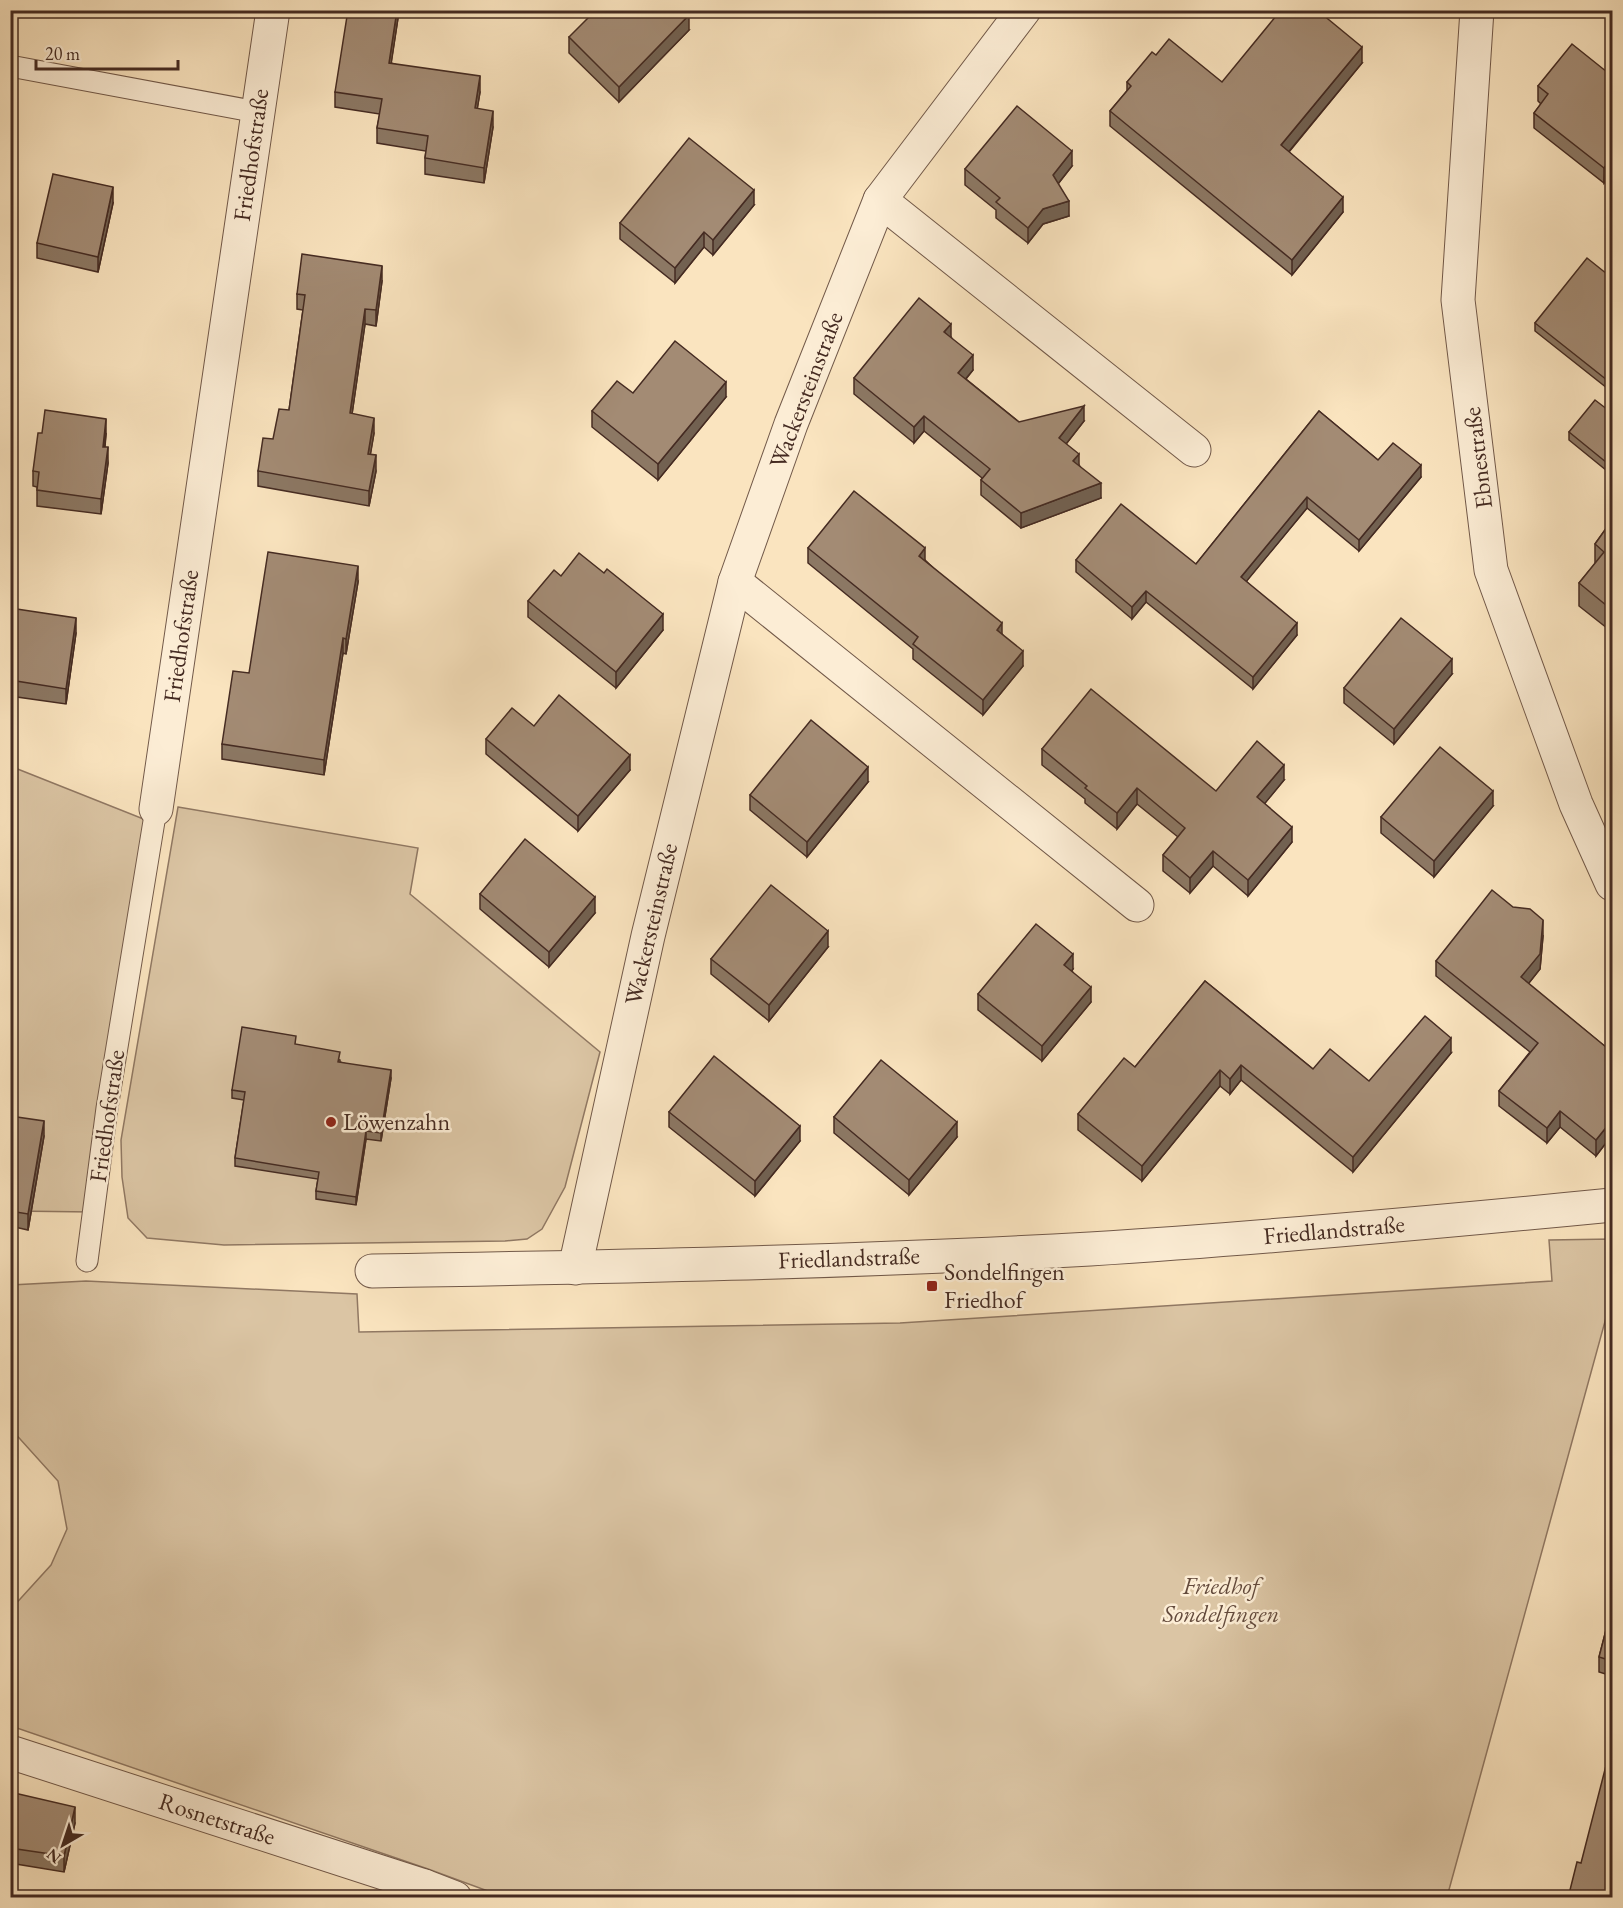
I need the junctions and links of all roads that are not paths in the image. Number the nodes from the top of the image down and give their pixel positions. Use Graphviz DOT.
graph roads {
  1 [pos="273,10"];
  2 [pos="1024,10"];
  3 [pos="1477,10"];
  4 [pos="10,66"];
  5 [pos="256,112"];
  6 [pos="880,200"];
  7 [pos="1194,450"];
  8 [pos="735,582"];
  9 [pos="156,810"];
  10 [pos="1612,884"];
  11 [pos="1137,904"];
  12 [pos="1612,1205"];
  13 [pos="87,1261"];
  14 [pos="574,1268"];
  15 [pos="372,1271"];
  16 [pos="10,1752"];
  17 [pos="424,1892"];
  18 [pos="454,1898"];
  1 -- 5 [label="street, Friedhofstraße"];
  2 -- 6 [label="street, Wackersteinstraße"];
  3 -- 10 [label="street, Ebnestraße"];
  4 -- 5 [label="lane"];
  5 -- 9 [label="street, Friedhofstraße"];
  6 -- 7 [label="street"];
  6 -- 8 [label="street, Wackersteinstraße"];
  8 -- 11 [label="street"];
  8 -- 14 [label="street, Wackersteinstraße"];
  9 -- 13 [label="lane, Friedhofstraße"];
  12 -- 14 [label="street, Friedlandstraße"];
  14 -- 15 [label="street, Friedlandstraße"];
  16 -- 17 [label="street, Rosnetstraße"];
  17 -- 18 [label="street, Rosnetstraße"];
}
